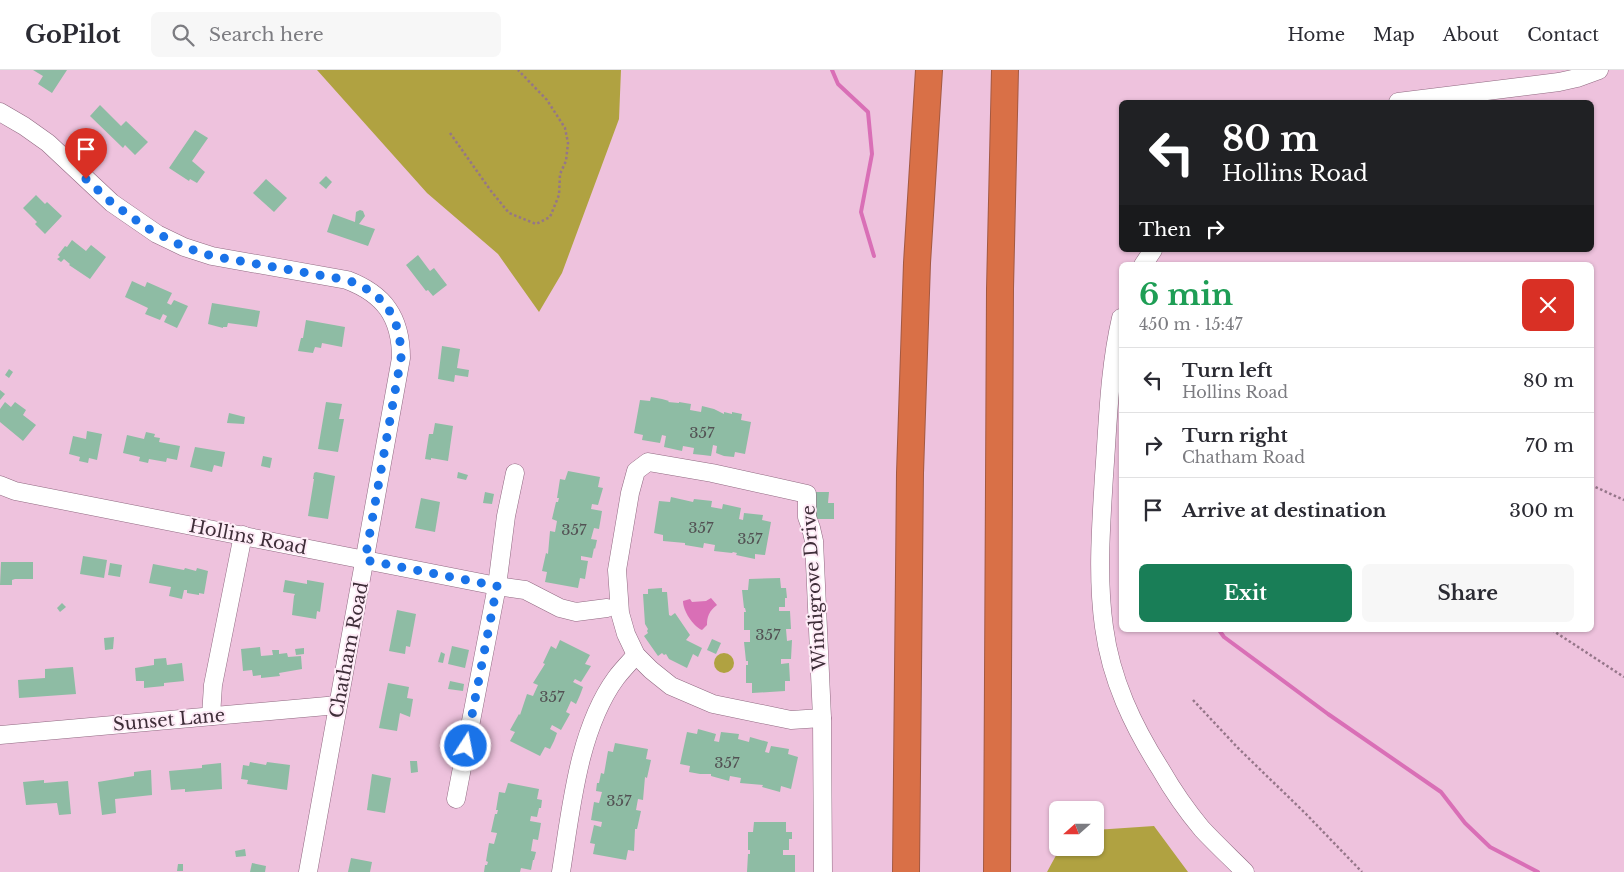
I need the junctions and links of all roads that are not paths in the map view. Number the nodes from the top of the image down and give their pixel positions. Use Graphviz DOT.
graph roads {
  1 [pos="929,70"];
  2 [pos="1005,70"];
  3 [pos="1599,70"];
  4 [pos="1414,100"];
  5 [pos="0,112"];
  6 [pos="1119,327"];
  7 [pos="514,473"];
  8 [pos="0,485"];
  9 [pos="243,535"];
  10 [pos="365,560"];
  11 [pos="497,586"];
  12 [pos="607,608"];
  13 [pos="636,655"];
  14 [pos="338,705"];
  15 [pos="211,716"];
  16 [pos="822,718"];
  17 [pos="0,735"];
  18 [pos="456,799"];
  19 [pos="308,872"];
  20 [pos="561,872"];
  21 [pos="823,872"];
  22 [pos="906,872"];
  23 [pos="997,872"];
  24 [pos="1245,872"];
  1 -- 22 [label="highway"];
  2 -- 23 [label="highway"];
  3 -- 4 [label="street"];
  5 -- 10 [label="street, Chatham Road"];
  6 -- 24 [label="street"];
  7 -- 11 [label="street"];
  8 -- 9 [label="street, Hollins Road"];
  9 -- 10 [label="street, Hollins Road"];
  9 -- 15 [label="street"];
  10 -- 11 [label="street, Hollins Road"];
  10 -- 14 [label="street, Chatham Road"];
  11 -- 12 [label="street, Hollins Road"];
  11 -- 18 [label="street"];
  13 -- 16 [label="street, Windigrove Drive"];
  13 -- 16 [label="street, Windigrove Drive"];
  13 -- 20 [label="street"];
  14 -- 15 [label="street, Sunset Lane"];
  14 -- 19 [label="street, Chatham Road"];
  15 -- 17 [label="street, Sunset Lane"];
  16 -- 21 [label="street, Windigrove Drive"];
}
